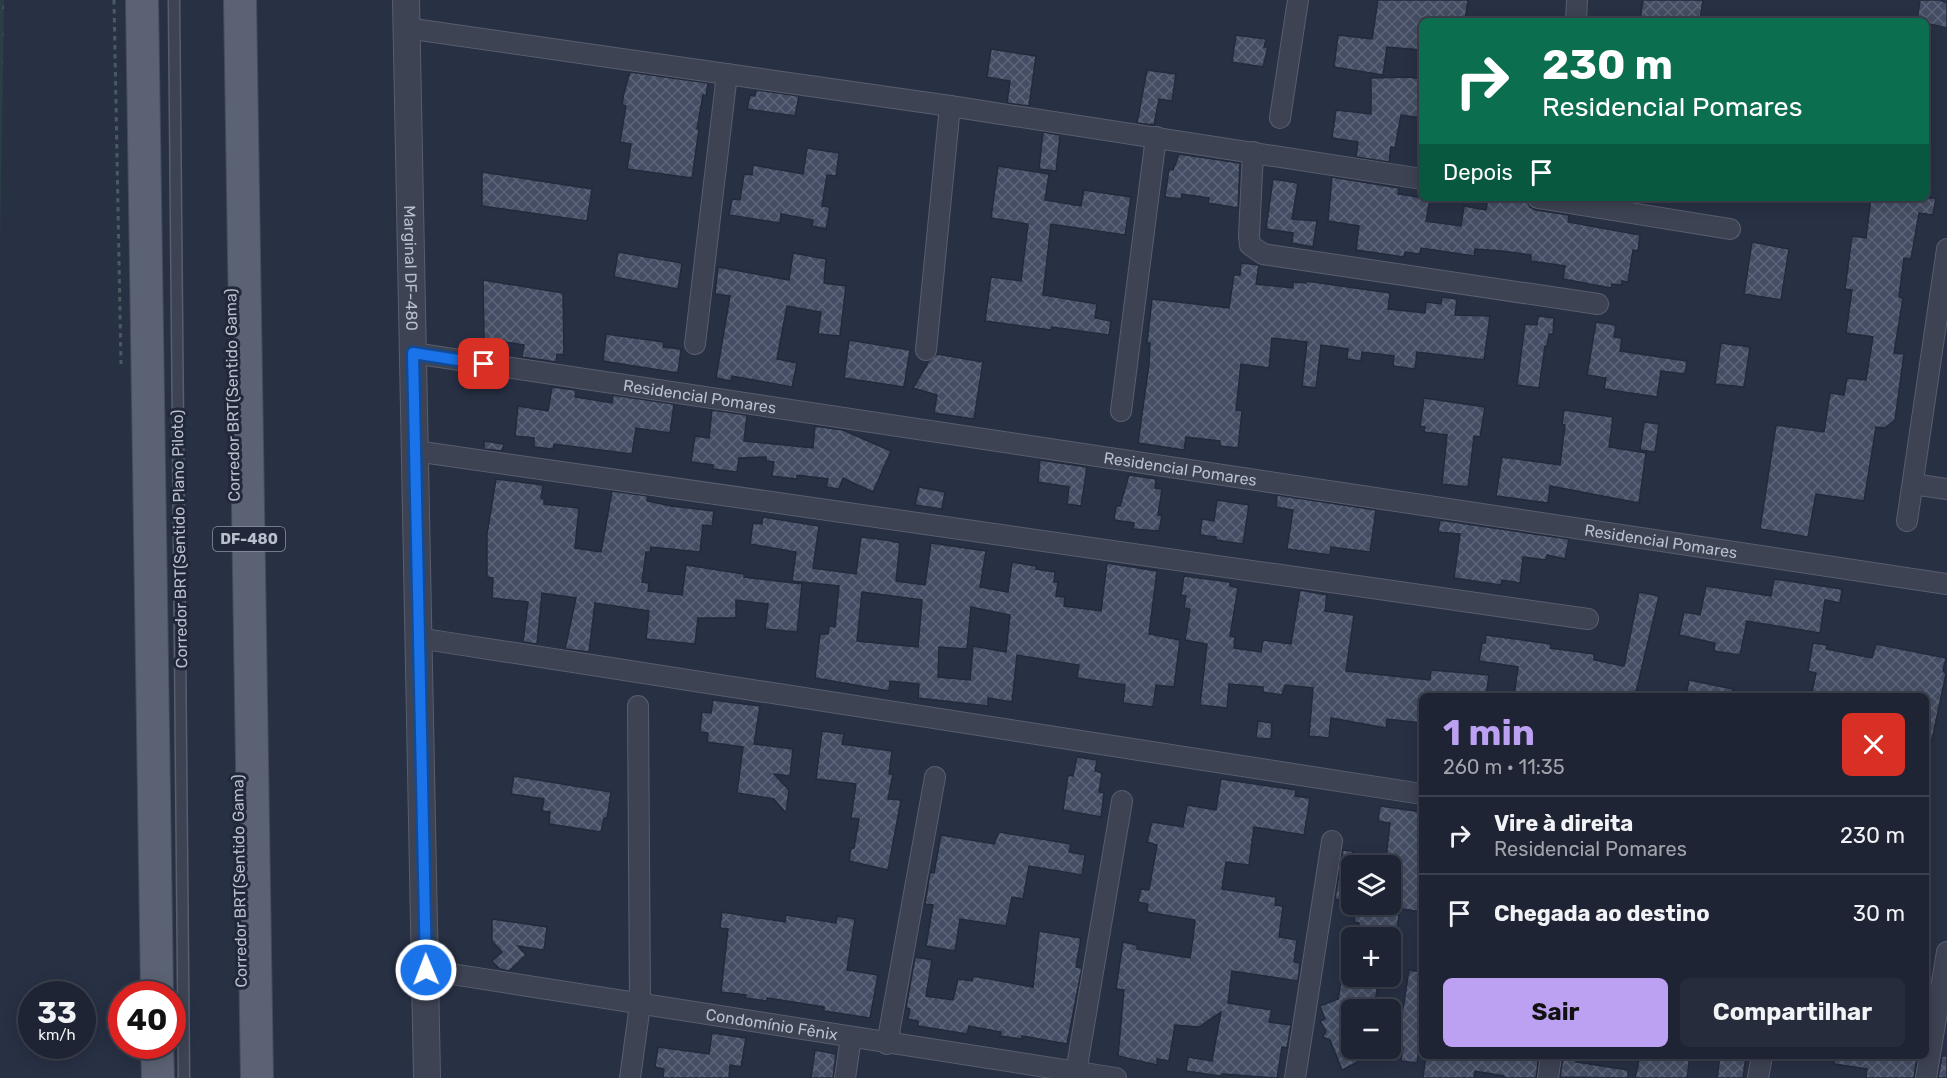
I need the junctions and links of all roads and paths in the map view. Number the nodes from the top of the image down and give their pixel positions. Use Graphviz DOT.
graph roads {
  1 [pos="142,0"];
  2 [pos="174,0"];
  3 [pos="240,0"];
  4 [pos="406,0"];
  5 [pos="1298,0"];
  6 [pos="1577,0"];
  7 [pos="1576,18"];
  8 [pos="406,28"];
  9 [pos="727,74"];
  10 [pos="950,106"];
  11 [pos="1280,118"];
  12 [pos="1156,137"];
  13 [pos="1253,152"];
  14 [pos="1419,179"];
  15 [pos="1557,201"];
  16 [pos="1730,229"];
  17 [pos="1946,259"];
  18 [pos="1598,304"];
  19 [pos="695,344"];
  20 [pos="926,350"];
  21 [pos="413,353"];
  22 [pos="1939,353"];
  23 [pos="1121,411"];
  24 [pos="415,451"];
  25 [pos="1913,484"];
  26 [pos="1947,489"];
  27 [pos="1907,521"];
  28 [pos="1947,584"];
  29 [pos="1588,619"];
  30 [pos="417,638"];
  31 [pos="638,706"];
  32 [pos="935,777"];
  33 [pos="1419,794"];
  34 [pos="1122,801"];
  35 [pos="1332,841"];
  36 [pos="1947,952"];
  37 [pos="426,970"];
  38 [pos="157,981"];
  39 [pos="640,1005"];
  40 [pos="851,1037"];
  41 [pos="888,1044"];
  42 [pos="158,1059"];
  43 [pos="1551,1059"];
  44 [pos="1761,1059"];
  45 [pos="1067,1073"];
  46 [pos="158,1078"];
  47 [pos="184,1078"];
  48 [pos="257,1078"];
  49 [pos="428,1078"];
  50 [pos="630,1078"];
  51 [pos="845,1078"];
  52 [pos="1116,1078"];
  53 [pos="1295,1078"];
  54 [pos="1548,1078"];
  55 [pos="1758,1078"];
  56 [pos="1926,1078"];
  1 -- 38 [label="main road"];
  2 -- 47 [label="lane, Corredor BRT(Sentido Plano Piloto)"];
  3 -- 48 [label="main road, DF-480"];
  4 -- 8 [label="street, Marginal DF-480"];
  5 -- 11 [label="street"];
  6 -- 7 [label="street"];
  8 -- 9 [label="street"];
  8 -- 21 [label="street, Marginal DF-480"];
  9 -- 10 [label="street"];
  9 -- 19 [label="street"];
  10 -- 12 [label="street"];
  10 -- 20 [label="street"];
  12 -- 13 [label="street"];
  12 -- 23 [label="street"];
  13 -- 14 [label="street"];
  13 -- 18 [label="street"];
  15 -- 16 [label="street"];
  17 -- 22 [label="street"];
  21 -- 24 [label="street, Marginal DF-480"];
  21 -- 28 [label="street, Residencial Pomares"];
  22 -- 25 [label="street"];
  24 -- 29 [label="street"];
  24 -- 30 [label="street, Marginal DF-480"];
  25 -- 26 [label="street"];
  25 -- 27 [label="street"];
  30 -- 33 [label="street"];
  30 -- 37 [label="street, Marginal DF-480"];
  31 -- 39 [label="street"];
  32 -- 41 [label="street"];
  34 -- 45 [label="street"];
  35 -- 53 [label="street"];
  36 -- 56 [label="street"];
  37 -- 39 [label="street, Condomínio Fênix"];
  37 -- 49 [label="street, Marginal DF-480"];
  39 -- 40 [label="street, Condomínio Fênix"];
  39 -- 50 [label="street"];
  40 -- 41 [label="street, Condomínio Fênix"];
  40 -- 51 [label="street"];
  41 -- 45 [label="street, Condomínio Fênix"];
  42 -- 46 [label="main road"];
  43 -- 54 [label="street"];
  44 -- 55 [label="street"];
  45 -- 52 [label="street, Condomínio Fênix"];
}
